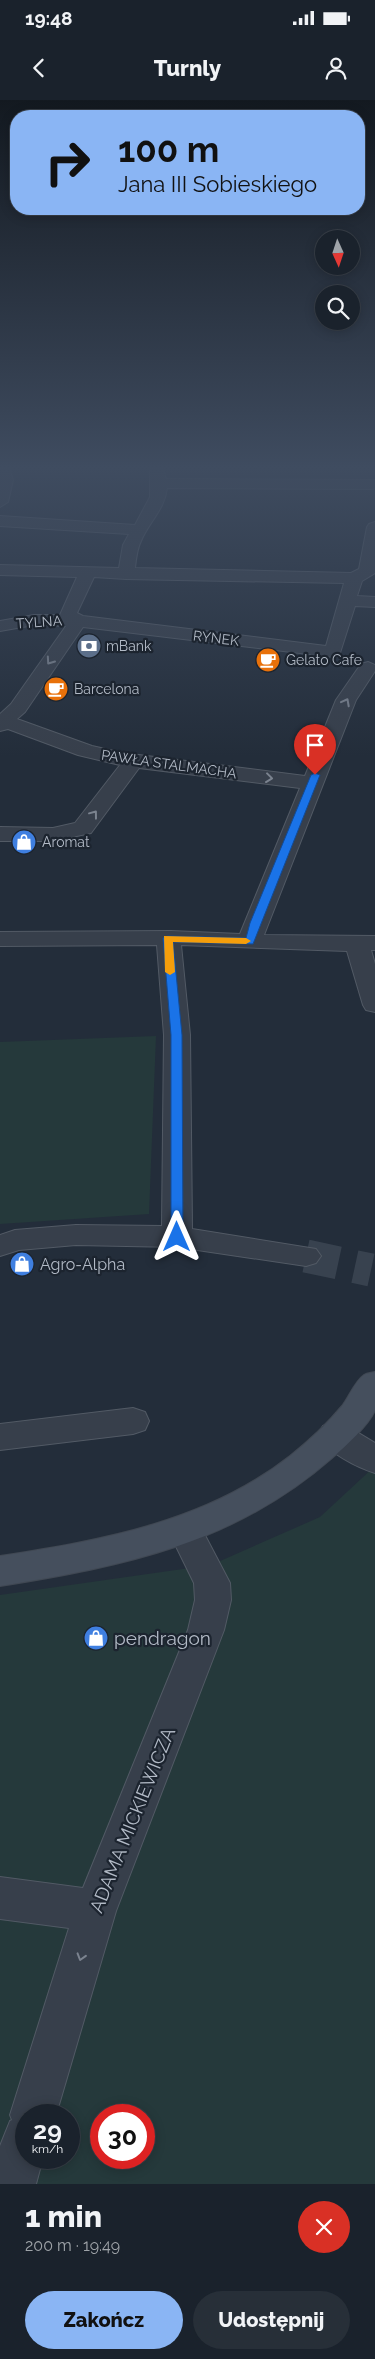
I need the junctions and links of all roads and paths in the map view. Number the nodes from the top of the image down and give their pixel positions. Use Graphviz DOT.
graph roads {
  1 [pos="129,562"];
  2 [pos="364,562"];
  3 [pos="0,570"];
  4 [pos="361,572"];
  5 [pos="87,574"];
  6 [pos="126,574"];
  7 [pos="347,601"];
  8 [pos="375,602"];
  9 [pos="78,621"];
  10 [pos="0,626"];
  11 [pos="333,652"];
  12 [pos="366,668"];
  13 [pos="2,723"];
  14 [pos="134,761"];
  15 [pos="312,783"];
  16 [pos="0,834"];
  17 [pos="168,938"];
  18 [pos="0,939"];
  19 [pos="250,942"];
  20 [pos="366,943"];
  21 [pos="375,1005"];
  22 [pos="177,1237"];
  23 [pos="0,1246"];
  24 [pos="306,1256"];
  25 [pos="375,1384"];
  26 [pos="133,1420"];
  27 [pos="335,1435"];
  28 [pos="0,1438"];
  29 [pos="375,1460"];
  30 [pos="185,1530"];
  31 [pos="0,1571"];
  32 [pos="0,1898"];
  33 [pos="95,1911"];
  34 [pos="36,2104"];
  35 [pos="16,2169"];
  36 [pos="12,2184"];
  1 -- 6 [label="street"];
  2 -- 4 [label="street"];
  3 -- 5 [label="street"];
  4 -- 6 [label="street"];
  4 -- 7 [label="street"];
  5 -- 6 [label="street"];
  5 -- 9 [label="street"];
  7 -- 8 [label="street"];
  7 -- 11 [label="street"];
  9 -- 10 [label="street, TYLNA"];
  9 -- 11 [label="street, RYNEK"];
  9 -- 13 [label="street, one-way"];
  11 -- 12 [label="street"];
  15 -- 12 [label="street, one-way"];
  13 -- 14 [label="street, PAWŁA STALMACHA"];
  14 -- 15 [label="street, PAWŁA STALMACHA, one-way"];
  16 -- 14 [label="street, one-way"];
  15 -- 19 [label="street"];
  17 -- 18 [label="street"];
  17 -- 19 [label="street"];
  17 -- 22 [label="street"];
  19 -- 20 [label="street"];
  20 -- 21 [label="street"];
  22 -- 23 [label="street"];
  22 -- 24 [label="street"];
  25 -- 27 [label="street"];
  26 -- 28 [label="street"];
  27 -- 29 [label="street"];
  27 -- 30 [label="street"];
  30 -- 31 [label="street"];
  30 -- 33 [label="street, ADAMA MICKIEWICZA"];
  32 -- 33 [label="street"];
  33 -- 34 [label="street, ADAMA MICKIEWICZA, one-way"];
  35 -- 36 [label="street"];
}
